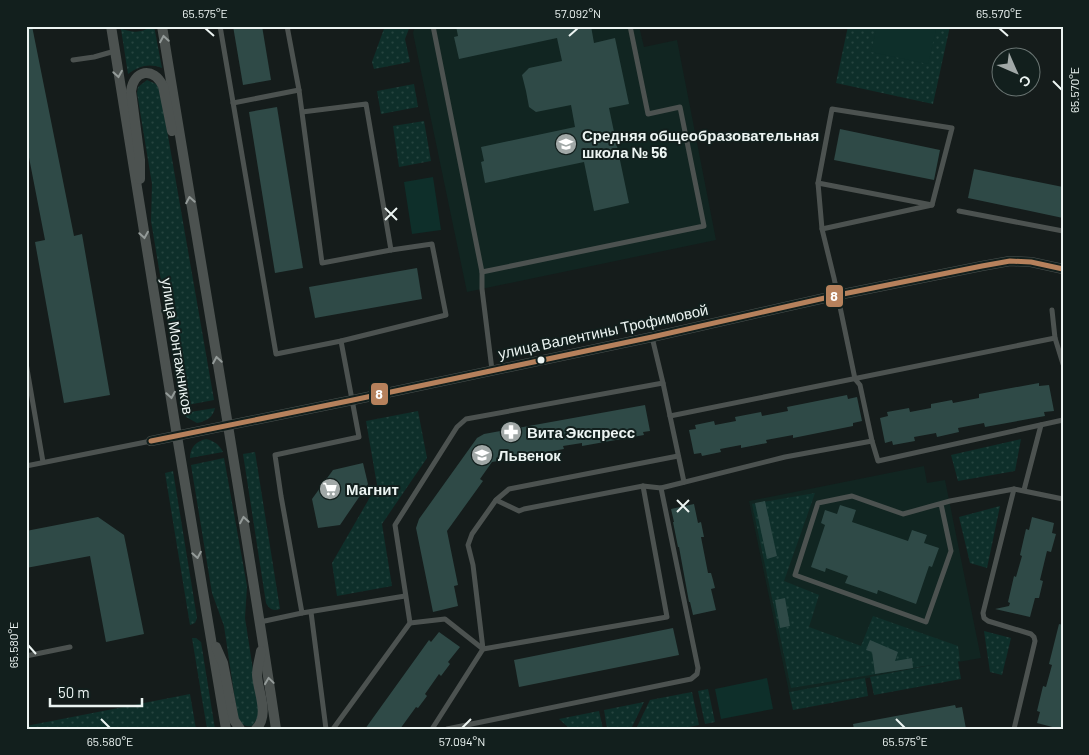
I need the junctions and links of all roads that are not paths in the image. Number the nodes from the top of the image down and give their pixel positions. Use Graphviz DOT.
graph roads {
  1 [pos="111,26"];
  2 [pos="162,26"];
  3 [pos="220,26"];
  4 [pos="287,26"];
  5 [pos="433,26"];
  6 [pos="630,26"];
  7 [pos="115,51"];
  8 [pos="73,60"];
  9 [pos="299,90"];
  10 [pos="233,103"];
  11 [pos="302,112"];
  12 [pos="184,164"];
  13 [pos="818,183"];
  14 [pos="139,201"];
  15 [pos="932,205"];
  16 [pos="959,211"];
  17 [pos="822,229"];
  18 [pos="1063,230"];
  19 [pos="392,250"];
  20 [pos="1063,269"];
  21 [pos="482,272"];
  22 [pos="838,295"];
  23 [pos="1052,310"];
  24 [pos="652,337"];
  25 [pos="1055,338"];
  26 [pos="340,341"];
  27 [pos="26,363"];
  28 [pos="1063,364"];
  29 [pos="492,370"];
  30 [pos="855,378"];
  31 [pos="663,383"];
  32 [pos="353,400"];
  33 [pos="670,416"];
  34 [pos="1063,420"];
  35 [pos="228,425"];
  36 [pos="1041,425"];
  37 [pos="177,436"];
  38 [pos="151,441"];
  39 [pos="872,441"];
  40 [pos="678,456"];
  41 [pos="43,462"];
  42 [pos="26,466"];
  43 [pos="684,482"];
  44 [pos="643,486"];
  45 [pos="661,488"];
  46 [pos="1014,489"];
  47 [pos="1024,490"];
  48 [pos="1063,499"];
  49 [pos="496,500"];
  50 [pos="940,504"];
  51 [pos="405,596"];
  52 [pos="312,612"];
  53 [pos="302,613"];
  54 [pos="260,622"];
  55 [pos="410,623"];
  56 [pos="211,637"];
  57 [pos="263,640"];
  58 [pos="70,647"];
  59 [pos="483,649"];
  60 [pos="26,656"];
  61 [pos="226,729"];
  62 [pos="240,729"];
  63 [pos="256,729"];
  64 [pos="276,729"];
  65 [pos="326,729"];
  66 [pos="334,729"];
  67 [pos="432,729"];
  68 [pos="447,729"];
  69 [pos="1014,729"];
  1 -- 7 [label="street, улица Монтажников"];
  12 -- 2 [label="street, one-way"];
  3 -- 10 [label="lane"];
  4 -- 9 [label="lane"];
  5 -- 21 [label="lane"];
  6 -- 21 [label="lane"];
  7 -- 8 [label="lane"];
  7 -- 14 [label="street, улица Монтажников, one-way"];
  9 -- 10 [label="lane"];
  9 -- 11 [label="lane"];
  10 -- 26 [label="lane"];
  11 -- 19 [label="lane"];
  11 -- 19 [label="lane"];
  12 -- 14 [label="street"];
  35 -- 12 [label="street, one-way"];
  13 -- 15 [label="lane"];
  13 -- 15 [label="lane"];
  13 -- 17 [label="lane"];
  14 -- 37 [label="street, улица Монтажников, one-way"];
  15 -- 17 [label="lane"];
  16 -- 18 [label="lane"];
  17 -- 22 [label="lane"];
  19 -- 26 [label="lane"];
  20 -- 22 [label="street, улица Валентины Трофимовой"];
  21 -- 29 [label="lane"];
  22 -- 24 [label="street, улица Валентины Трофимовой"];
  22 -- 30 [label="lane"];
  23 -- 25 [label="lane"];
  24 -- 29 [label="street, улица Валентины Трофимовой"];
  24 -- 31 [label="lane"];
  25 -- 28 [label="lane"];
  25 -- 30 [label="lane"];
  26 -- 32 [label="lane"];
  27 -- 41 [label="lane"];
  29 -- 32 [label="street, улица Валентины Трофимовой"];
  30 -- 33 [label="lane"];
  30 -- 39 [label="lane"];
  31 -- 33 [label="lane"];
  31 -- 51 [label="lane"];
  32 -- 35 [label="street, улица Валентины Трофимовой"];
  32 -- 53 [label="lane"];
  33 -- 40 [label="lane"];
  34 -- 36 [label="lane"];
  35 -- 37 [label="street, улица Валентины Трофимовой"];
  54 -- 35 [label="street, one-way"];
  36 -- 39 [label="lane"];
  36 -- 47 [label="lane"];
  37 -- 38 [label="street, улица Валентины Трофимовой"];
  37 -- 56 [label="street, улица Монтажников, one-way"];
  38 -- 41 [label="lane"];
  39 -- 43 [label="lane"];
  40 -- 43 [label="lane"];
  40 -- 49 [label="lane"];
  41 -- 42 [label="lane"];
  43 -- 45 [label="lane"];
  44 -- 45 [label="lane"];
  44 -- 49 [label="lane"];
  44 -- 59 [label="lane"];
  45 -- 68 [label="lane"];
  46 -- 47 [label="lane"];
  46 -- 50 [label="lane"];
  46 -- 69 [label="lane"];
  47 -- 48 [label="lane"];
  49 -- 59 [label="lane"];
  50 -- 50 [label="lane"];
  51 -- 52 [label="lane"];
  51 -- 55 [label="lane"];
  52 -- 53 [label="lane"];
  52 -- 65 [label="lane"];
  53 -- 54 [label="lane"];
  54 -- 57 [label="street"];
  55 -- 59 [label="lane"];
  55 -- 66 [label="lane"];
  56 -- 61 [label="street, улица Монтажников"];
  56 -- 62 [label="street"];
  57 -- 63 [label="street"];
  64 -- 57 [label="street, one-way"];
  58 -- 60 [label="lane"];
  59 -- 67 [label="lane"];
}
